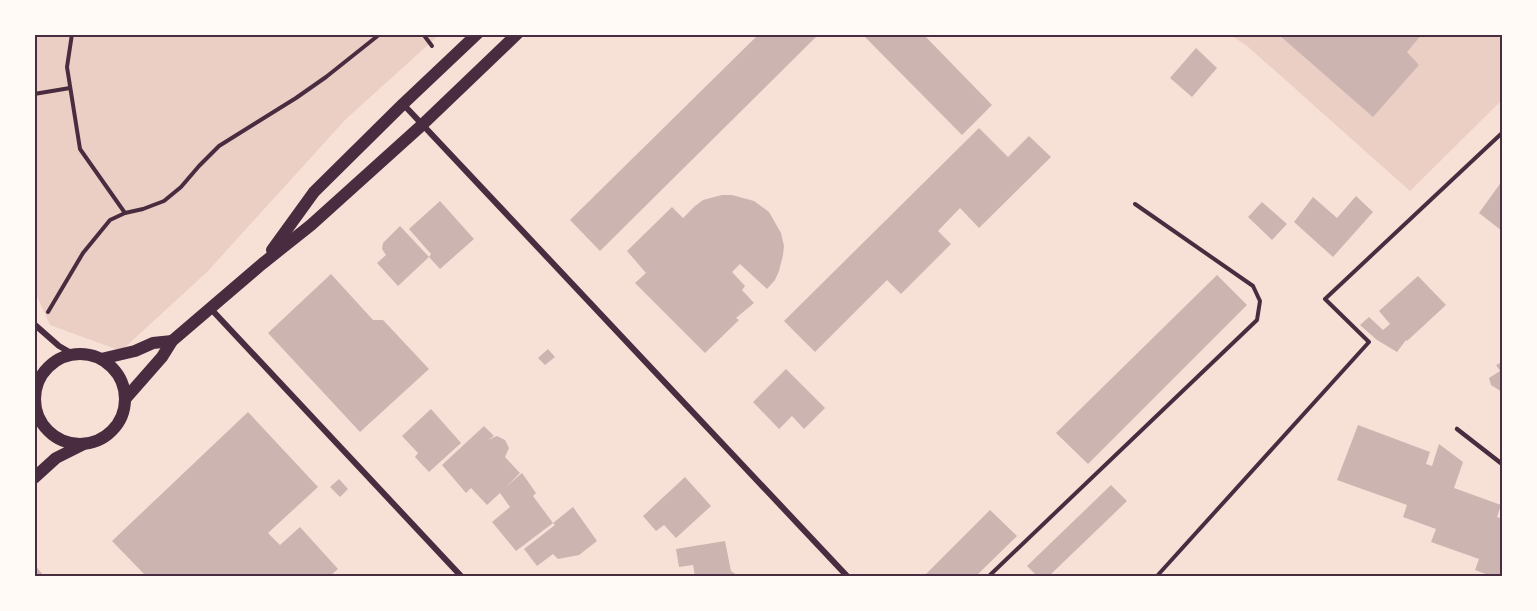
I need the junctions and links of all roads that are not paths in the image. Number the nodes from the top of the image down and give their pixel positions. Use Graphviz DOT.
graph roads {
  1 [pos="477,34"];
  2 [pos="517,34"];
  3 [pos="403,104"];
  4 [pos="422,125"];
  5 [pos="262,264"];
  6 [pos="211,309"];
  7 [pos="34,324"];
  8 [pos="172,341"];
  9 [pos="73,354"];
  10 [pos="101,359"];
  11 [pos="36,382"];
  12 [pos="126,398"];
  13 [pos="36,418"];
  14 [pos="1457,429"];
  15 [pos="84,444"];
  16 [pos="1503,464"];
  17 [pos="34,478"];
  18 [pos="461,576"];
  19 [pos="847,576"];
  1 -- 3 [label="main road"];
  2 -- 4 [label="main road"];
  3 -- 4 [label="street"];
  3 -- 5 [label="main road"];
  4 -- 5 [label="main road"];
  4 -- 19 [label="street"];
  5 -- 6 [label="main road"];
  6 -- 8 [label="main road"];
  6 -- 18 [label="street"];
  7 -- 9 [label="street"];
  8 -- 10 [label="main road"];
  8 -- 12 [label="main road"];
  9 -- 10 [label="main road"];
  9 -- 11 [label="main road"];
  10 -- 12 [label="main road"];
  11 -- 13 [label="main road"];
  12 -- 15 [label="main road"];
  13 -- 15 [label="main road"];
  14 -- 16 [label="lane"];
  15 -- 17 [label="main road"];
}
